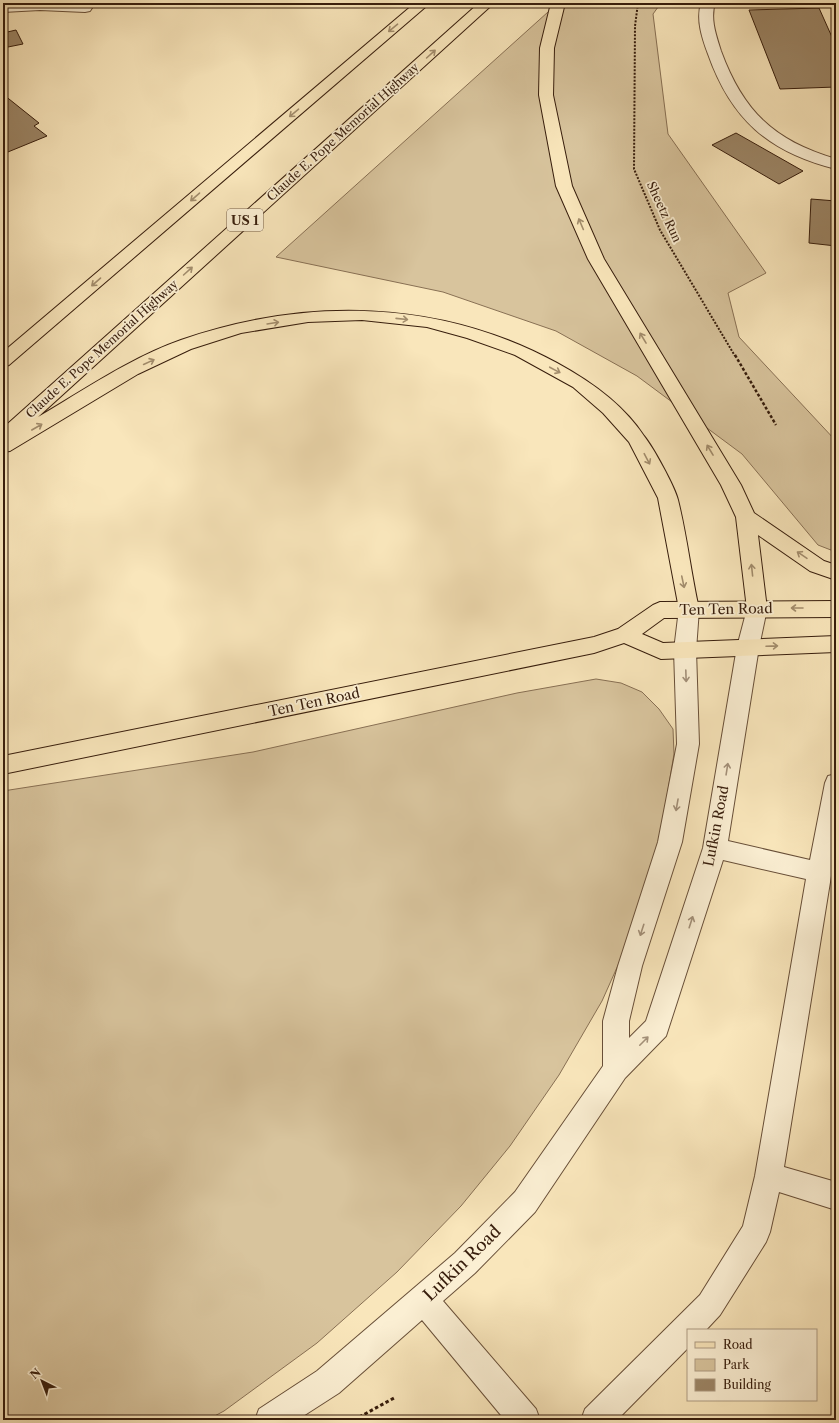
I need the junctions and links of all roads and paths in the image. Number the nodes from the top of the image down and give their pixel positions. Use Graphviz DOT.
graph roads {
  1 [pos="423,3"];
  2 [pos="488,3"];
  3 [pos="558,3"];
  4 [pos="638,3"];
  5 [pos="708,3"];
  6 [pos="3,8"];
  7 [pos="85,8"];
  8 [pos="836,164"];
  9 [pos="3,361"];
  10 [pos="776,425"];
  11 [pos="3,438"];
  12 [pos="3,446"];
  13 [pos="746,517"];
  14 [pos="836,573"];
  15 [pos="689,609"];
  16 [pos="757,609"];
  17 [pos="836,609"];
  18 [pos="625,636"];
  19 [pos="836,644"];
  20 [pos="748,647"];
  21 [pos="685,650"];
  22 [pos="3,765"];
  23 [pos="836,784"];
  24 [pos="830,847"];
  25 [pos="715,848"];
  26 [pos="819,872"];
  27 [pos="616,1069"];
  28 [pos="769,1176"];
  29 [pos="836,1196"];
  30 [pos="424,1300"];
  31 [pos="394,1398"];
  32 [pos="270,1420"];
  33 [pos="354,1420"];
  34 [pos="525,1420"];
  35 [pos="596,1420"];
  1 -- 9 [label="main road, one-way"];
  11 -- 2 [label="main road, Claude E. Pope Memorial Highway / US 1, one-way"];
  13 -- 3 [label="main road, one-way"];
  4 -- 10 [label="path, Sheetz Run"];
  5 -- 8 [label="street"];
  6 -- 7 [label="street"];
  12 -- 15 [label="main road, one-way"];
  14 -- 13 [label="main road, one-way"];
  16 -- 13 [label="main road, one-way"];
  15 -- 16 [label="main road, Ten Ten Road"];
  15 -- 18 [label="main road, Ten Ten Road"];
  15 -- 21 [label="street"];
  17 -- 16 [label="main road, Ten Ten Road, one-way"];
  16 -- 20 [label="street, Lufkin Road"];
  18 -- 21 [label="main road"];
  18 -- 22 [label="main road, Ten Ten Road"];
  20 -- 19 [label="main road, one-way"];
  20 -- 21 [label="main road"];
  25 -- 20 [label="street, Lufkin Road, one-way"];
  21 -- 27 [label="street, one-way"];
  23 -- 24 [label="street"];
  24 -- 26 [label="street"];
  25 -- 26 [label="street"];
  27 -- 25 [label="street, Lufkin Road, one-way"];
  26 -- 28 [label="street"];
  27 -- 30 [label="street, Lufkin Road"];
  28 -- 29 [label="street"];
  28 -- 35 [label="street"];
  30 -- 32 [label="street, Lufkin Road"];
  30 -- 34 [label="street"];
  31 -- 33 [label="path"];
}
